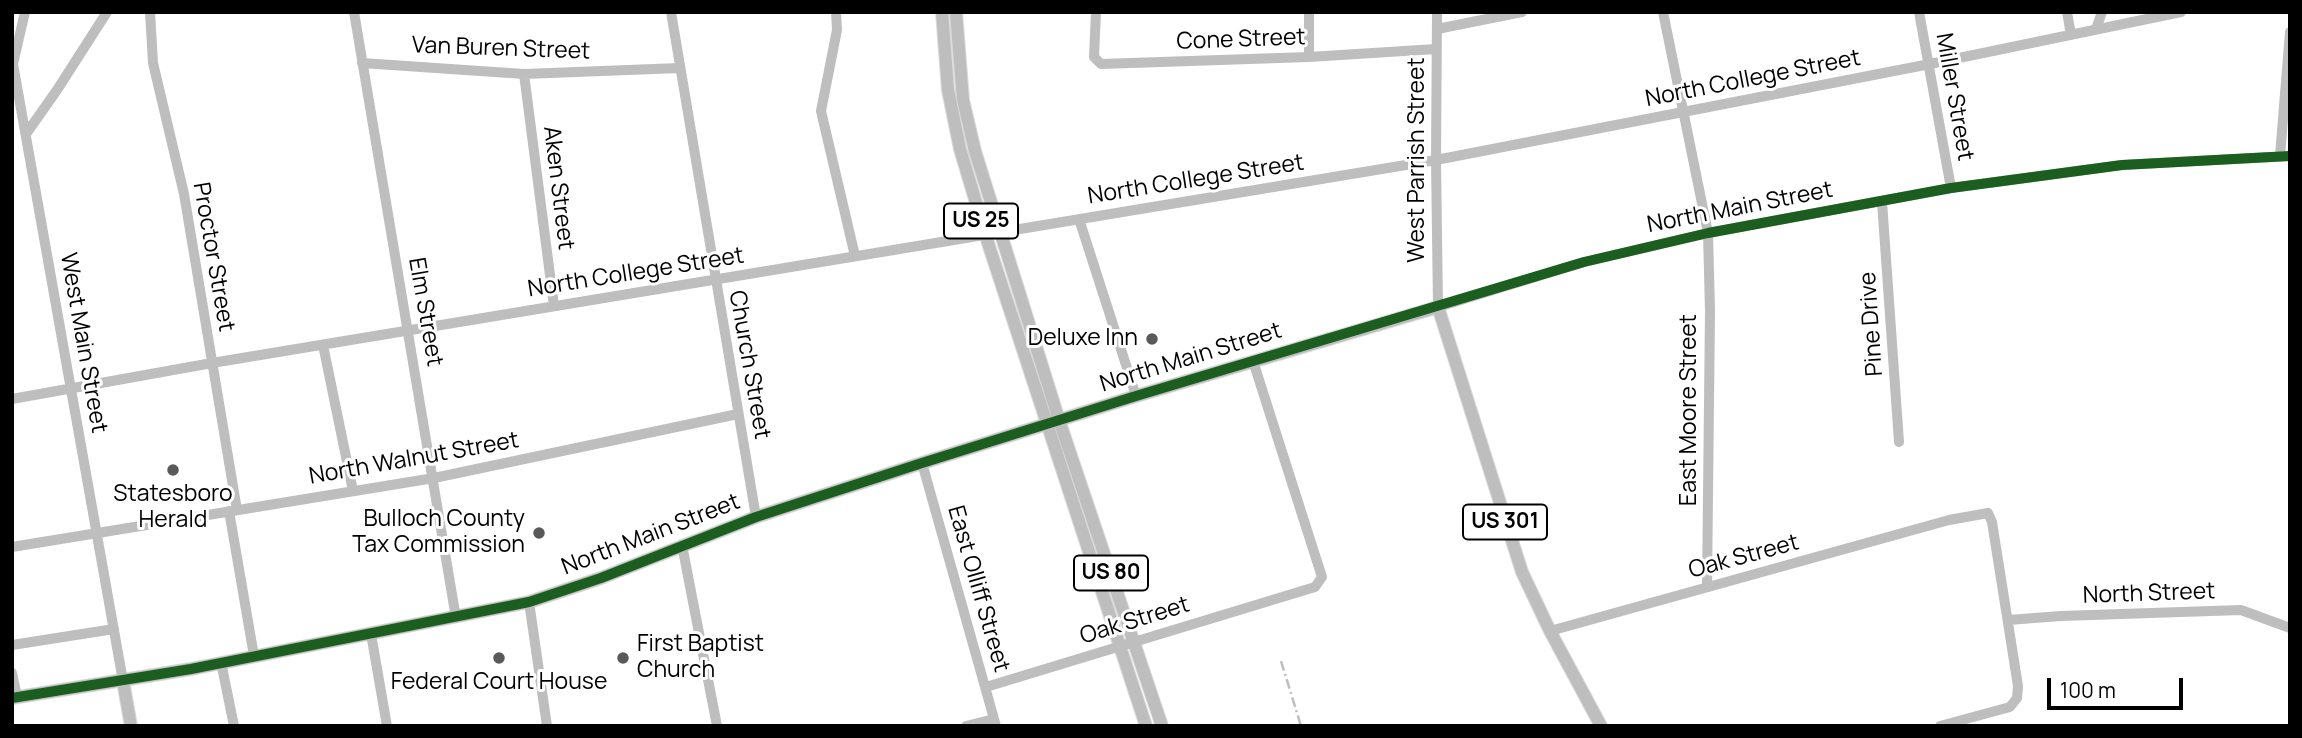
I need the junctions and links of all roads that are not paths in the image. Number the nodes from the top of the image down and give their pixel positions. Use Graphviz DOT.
graph roads {
  1 [pos="25,12"];
  2 [pos="107,12"];
  3 [pos="150,12"];
  4 [pos="354,12"];
  5 [pos="671,12"];
  6 [pos="836,12"];
  7 [pos="942,12"];
  8 [pos="956,12"];
  9 [pos="1096,12"];
  10 [pos="1309,12"];
  11 [pos="1437,12"];
  12 [pos="1522,12"];
  13 [pos="1663,12"];
  14 [pos="1919,12"];
  15 [pos="2067,12"];
  16 [pos="2102,12"];
  17 [pos="2181,12"];
  18 [pos="1437,29"];
  19 [pos="2096,29"];
  20 [pos="2290,32"];
  21 [pos="2071,35"];
  22 [pos="1436,49"];
  23 [pos="1309,57"];
  24 [pos="13,61"];
  25 [pos="362,63"];
  26 [pos="1930,64"];
  27 [pos="680,68"];
  28 [pos="524,74"];
  29 [pos="1683,112"];
  30 [pos="24,121"];
  31 [pos="12,123"];
  32 [pos="26,134"];
  33 [pos="2285,156"];
  34 [pos="1436,160"];
  35 [pos="1951,188"];
  36 [pos="1882,202"];
  37 [pos="1079,219"];
  38 [pos="1708,233"];
  39 [pos="992,234"];
  40 [pos="855,256"];
  41 [pos="714,279"];
  42 [pos="554,306"];
  43 [pos="1438,307"];
  44 [pos="408,331"];
  45 [pos="323,345"];
  46 [pos="1253,361"];
  47 [pos="212,363"];
  48 [pos="72,387"];
  49 [pos="1136,396"];
  50 [pos="12,399"];
  51 [pos="738,414"];
  52 [pos="1053,422"];
  53 [pos="1899,442"];
  54 [pos="922,463"];
  55 [pos="434,478"];
  56 [pos="353,491"];
  57 [pos="233,510"];
  58 [pos="756,517"];
  59 [pos="96,534"];
  60 [pos="682,545"];
  61 [pos="12,547"];
  62 [pos="1707,587"];
  63 [pos="529,602"];
  64 [pos="456,618"];
  65 [pos="2007,620"];
  66 [pos="2290,628"];
  67 [pos="114,629"];
  68 [pos="1550,631"];
  69 [pos="371,634"];
  70 [pos="1134,641"];
  71 [pos="12,645"];
  72 [pos="1120,645"];
  73 [pos="254,656"];
  74 [pos="221,662"];
  75 [pos="12,673"];
  76 [pos="123,681"];
  77 [pos="986,687"];
  78 [pos="15,698"];
  79 [pos="995,722"];
  80 [pos="131,726"];
  81 [pos="234,726"];
  82 [pos="387,726"];
  83 [pos="547,726"];
  84 [pos="717,726"];
  85 [pos="966,726"];
  86 [pos="1146,726"];
  87 [pos="1162,726"];
  88 [pos="1601,726"];
  89 [pos="1940,726"];
  1 -- 24 [label="street, West Main Street"];
  2 -- 32 [label="street"];
  3 -- 47 [label="street, Proctor Street"];
  4 -- 25 [label="street, Elm Street"];
  5 -- 27 [label="street, Church Street"];
  6 -- 40 [label="street"];
  7 -- 39 [label="main road, US 25"];
  8 -- 39 [label="main road, US 25"];
  9 -- 23 [label="street, Cone Street"];
  10 -- 23 [label="street"];
  11 -- 18 [label="street, West Parrish Street"];
  12 -- 18 [label="street"];
  13 -- 29 [label="street, East Moore Street"];
  14 -- 26 [label="street, Miller Street"];
  15 -- 21 [label="street"];
  16 -- 19 [label="street"];
  17 -- 19 [label="street, North College Street"];
  18 -- 22 [label="street, West Parrish Street"];
  19 -- 21 [label="street, North College Street"];
  20 -- 33 [label="street"];
  21 -- 26 [label="street, North College Street"];
  22 -- 23 [label="street, Cone Street"];
  22 -- 34 [label="street, West Parrish Street"];
  24 -- 30 [label="street, West Main Street"];
  25 -- 28 [label="street, Van Buren Street"];
  25 -- 44 [label="street, Elm Street"];
  26 -- 29 [label="street, North College Street"];
  26 -- 35 [label="street, Miller Street"];
  27 -- 28 [label="street, Van Buren Street"];
  27 -- 41 [label="street, Church Street"];
  28 -- 42 [label="street, Aken Street"];
  29 -- 34 [label="street, North College Street"];
  29 -- 38 [label="street, East Moore Street"];
  30 -- 31 [label="street"];
  30 -- 32 [label="street, West Main Street"];
  32 -- 48 [label="street, West Main Street"];
  33 -- 35 [label="street, North Main Street"];
  34 -- 37 [label="street, North College Street"];
  34 -- 43 [label="street, West Parrish Street"];
  35 -- 36 [label="street, North Main Street"];
  36 -- 38 [label="street, North Main Street"];
  36 -- 53 [label="street, Pine Drive"];
  37 -- 39 [label="street, North College Street"];
  37 -- 49 [label="street"];
  38 -- 43 [label="street, North Main Street"];
  38 -- 62 [label="street, East Moore Street"];
  39 -- 40 [label="street, North College Street"];
  39 -- 52 [label="main road, US 25"];
  40 -- 41 [label="street, North College Street"];
  41 -- 42 [label="street, North College Street"];
  41 -- 51 [label="street, Church Street"];
  42 -- 44 [label="street, North College Street"];
  43 -- 46 [label="main road, North Main Street"];
  43 -- 68 [label="main road, US 301"];
  44 -- 45 [label="street, North College Street"];
  44 -- 55 [label="street, Elm Street"];
  45 -- 47 [label="street, North College Street"];
  45 -- 56 [label="street"];
  46 -- 49 [label="main road, North Main Street"];
  46 -- 70 [label="street, Oak Street"];
  47 -- 48 [label="street, North College Street"];
  47 -- 57 [label="street, Proctor Street"];
  48 -- 50 [label="street, North College Street"];
  48 -- 59 [label="street, West Main Street"];
  49 -- 52 [label="main road, North Main Street"];
  51 -- 55 [label="street, North Walnut Street"];
  51 -- 58 [label="street, Church Street"];
  52 -- 54 [label="main road, North Main Street"];
  52 -- 70 [label="main road, US 80"];
  52 -- 72 [label="main road, US 80"];
  54 -- 58 [label="main road, North Main Street"];
  54 -- 77 [label="street, East Olliff Street"];
  55 -- 56 [label="street, North Walnut Street"];
  55 -- 64 [label="street, Elm Street"];
  56 -- 57 [label="street, North Walnut Street"];
  57 -- 59 [label="street, North Walnut Street"];
  57 -- 73 [label="street, Proctor Street"];
  58 -- 60 [label="main road, North Main Street"];
  59 -- 61 [label="street, North Walnut Street"];
  59 -- 67 [label="street, West Main Street"];
  60 -- 63 [label="main road, North Main Street"];
  60 -- 84 [label="street"];
  62 -- 65 [label="street, Oak Street"];
  62 -- 68 [label="street, Oak Street"];
  63 -- 64 [label="main road, North Main Street"];
  63 -- 83 [label="street"];
  64 -- 69 [label="main road, North Main Street"];
  65 -- 66 [label="street, North Street"];
  65 -- 89 [label="street"];
  67 -- 71 [label="street"];
  67 -- 76 [label="street, West Main Street"];
  68 -- 88 [label="main road, US 301"];
  69 -- 73 [label="main road, North Main Street"];
  69 -- 82 [label="street"];
  70 -- 72 [label="street, Oak Street"];
  70 -- 87 [label="main road, US 80"];
  72 -- 77 [label="street, Oak Street"];
  72 -- 86 [label="main road, US 80"];
  73 -- 74 [label="main road, North Main Street"];
  74 -- 76 [label="main road, North Main Street"];
  74 -- 81 [label="street"];
  75 -- 78 [label="street"];
  76 -- 78 [label="main road, North Main Street"];
  76 -- 80 [label="main road"];
  77 -- 79 [label="street, East Olliff Street"];
  79 -- 85 [label="street"];
}
